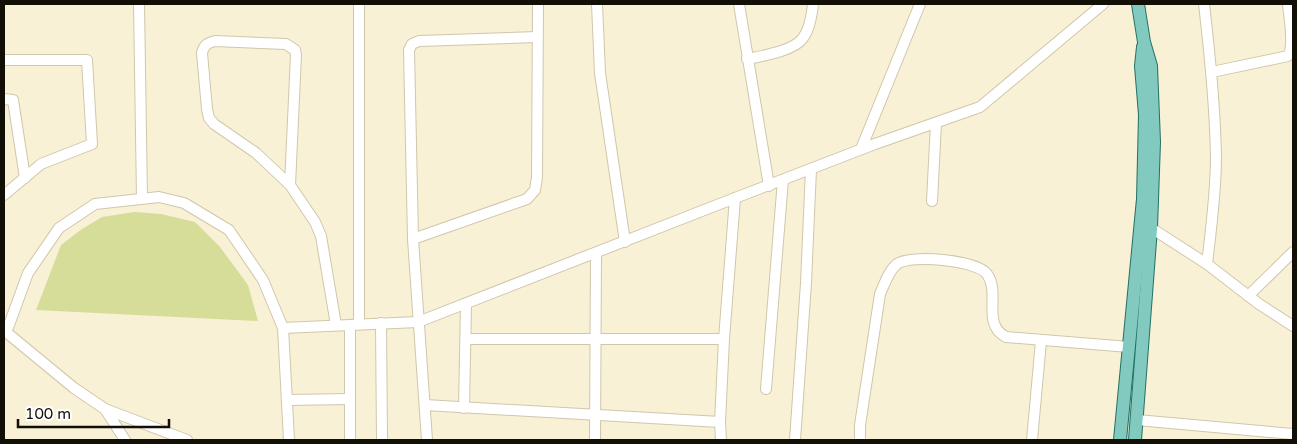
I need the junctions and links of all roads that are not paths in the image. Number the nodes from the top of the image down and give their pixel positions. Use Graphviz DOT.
graph roads {
  1 [pos="139,4"];
  2 [pos="359,4"];
  3 [pos="538,4"];
  4 [pos="597,4"];
  5 [pos="739,4"];
  6 [pos="813,4"];
  7 [pos="920,4"];
  8 [pos="1103,4"];
  9 [pos="1138,4"];
  10 [pos="1204,4"];
  11 [pos="1288,4"];
  12 [pos="1292,26"];
  13 [pos="537,37"];
  14 [pos="1144,42"];
  15 [pos="1292,54"];
  16 [pos="747,59"];
  17 [pos="4,60"];
  18 [pos="1212,72"];
  19 [pos="4,99"];
  20 [pos="936,123"];
  21 [pos="861,149"];
  22 [pos="811,169"];
  23 [pos="25,178"];
  24 [pos="783,180"];
  25 [pos="290,185"];
  26 [pos="769,186"];
  27 [pos="4,195"];
  28 [pos="735,198"];
  29 [pos="142,199"];
  30 [pos="932,201"];
  31 [pos="1151,228"];
  32 [pos="413,239"];
  33 [pos="625,242"];
  34 [pos="1293,252"];
  35 [pos="596,253"];
  36 [pos="1207,264"];
  37 [pos="1248,296"];
  38 [pos="466,304"];
  39 [pos="418,322"];
  40 [pos="381,323"];
  41 [pos="354,324"];
  42 [pos="336,325"];
  43 [pos="1293,326"];
  44 [pos="283,328"];
  45 [pos="5,332"];
  46 [pos="595,338"];
  47 [pos="466,339"];
  48 [pos="724,339"];
  49 [pos="1042,341"];
  50 [pos="1129,348"];
  51 [pos="766,389"];
  52 [pos="350,399"];
  53 [pos="287,400"];
  54 [pos="425,405"];
  55 [pos="464,408"];
  56 [pos="105,409"];
  57 [pos="595,415"];
  58 [pos="1137,420"];
  59 [pos="720,422"];
  60 [pos="1293,434"];
  61 [pos="125,440"];
  62 [pos="187,440"];
  63 [pos="289,440"];
  64 [pos="350,440"];
  65 [pos="382,440"];
  66 [pos="427,440"];
  67 [pos="595,440"];
  68 [pos="721,440"];
  69 [pos="795,440"];
  70 [pos="860,440"];
  71 [pos="1032,440"];
  72 [pos="1120,440"];
  73 [pos="1135,440"];
  1 -- 29 [label="street"];
  2 -- 41 [label="street"];
  3 -- 13 [label="street"];
  4 -- 33 [label="street"];
  5 -- 16 [label="street"];
  6 -- 16 [label="street"];
  7 -- 21 [label="street"];
  8 -- 20 [label="street"];
  9 -- 14 [label="main road"];
  10 -- 18 [label="street"];
  11 -- 12 [label="street"];
  12 -- 15 [label="street"];
  13 -- 32 [label="street"];
  13 -- 32 [label="street"];
  14 -- 31 [label="main road"];
  14 -- 50 [label="main road"];
  15 -- 18 [label="street"];
  16 -- 26 [label="street"];
  17 -- 23 [label="street"];
  18 -- 36 [label="street"];
  19 -- 23 [label="street"];
  20 -- 21 [label="street"];
  20 -- 30 [label="street"];
  21 -- 22 [label="street"];
  22 -- 24 [label="street"];
  22 -- 69 [label="street"];
  23 -- 27 [label="street"];
  24 -- 26 [label="street"];
  24 -- 51 [label="street"];
  25 -- 25 [label="street"];
  25 -- 42 [label="street"];
  26 -- 28 [label="street"];
  28 -- 33 [label="street"];
  28 -- 48 [label="street"];
  29 -- 44 [label="street"];
  29 -- 45 [label="street"];
  31 -- 36 [label="street"];
  31 -- 58 [label="main road"];
  32 -- 39 [label="street"];
  33 -- 35 [label="street"];
  34 -- 37 [label="street"];
  35 -- 38 [label="street"];
  35 -- 46 [label="street"];
  36 -- 37 [label="street"];
  37 -- 43 [label="street"];
  38 -- 39 [label="street"];
  38 -- 47 [label="street"];
  39 -- 40 [label="street"];
  39 -- 54 [label="street"];
  40 -- 41 [label="street"];
  40 -- 65 [label="street"];
  41 -- 42 [label="street"];
  41 -- 52 [label="street"];
  42 -- 44 [label="street"];
  44 -- 53 [label="street"];
  45 -- 56 [label="street"];
  46 -- 47 [label="street"];
  46 -- 48 [label="street"];
  46 -- 57 [label="street"];
  47 -- 55 [label="street"];
  48 -- 59 [label="street"];
  49 -- 50 [label="street"];
  49 -- 70 [label="street"];
  49 -- 71 [label="street"];
  50 -- 72 [label="main road"];
  52 -- 53 [label="street"];
  52 -- 64 [label="street"];
  53 -- 63 [label="street"];
  54 -- 55 [label="street"];
  54 -- 66 [label="street"];
  55 -- 57 [label="street"];
  56 -- 61 [label="street"];
  56 -- 62 [label="street"];
  57 -- 59 [label="street"];
  57 -- 67 [label="street"];
  58 -- 60 [label="street"];
  58 -- 73 [label="main road"];
  59 -- 68 [label="street"];
}
